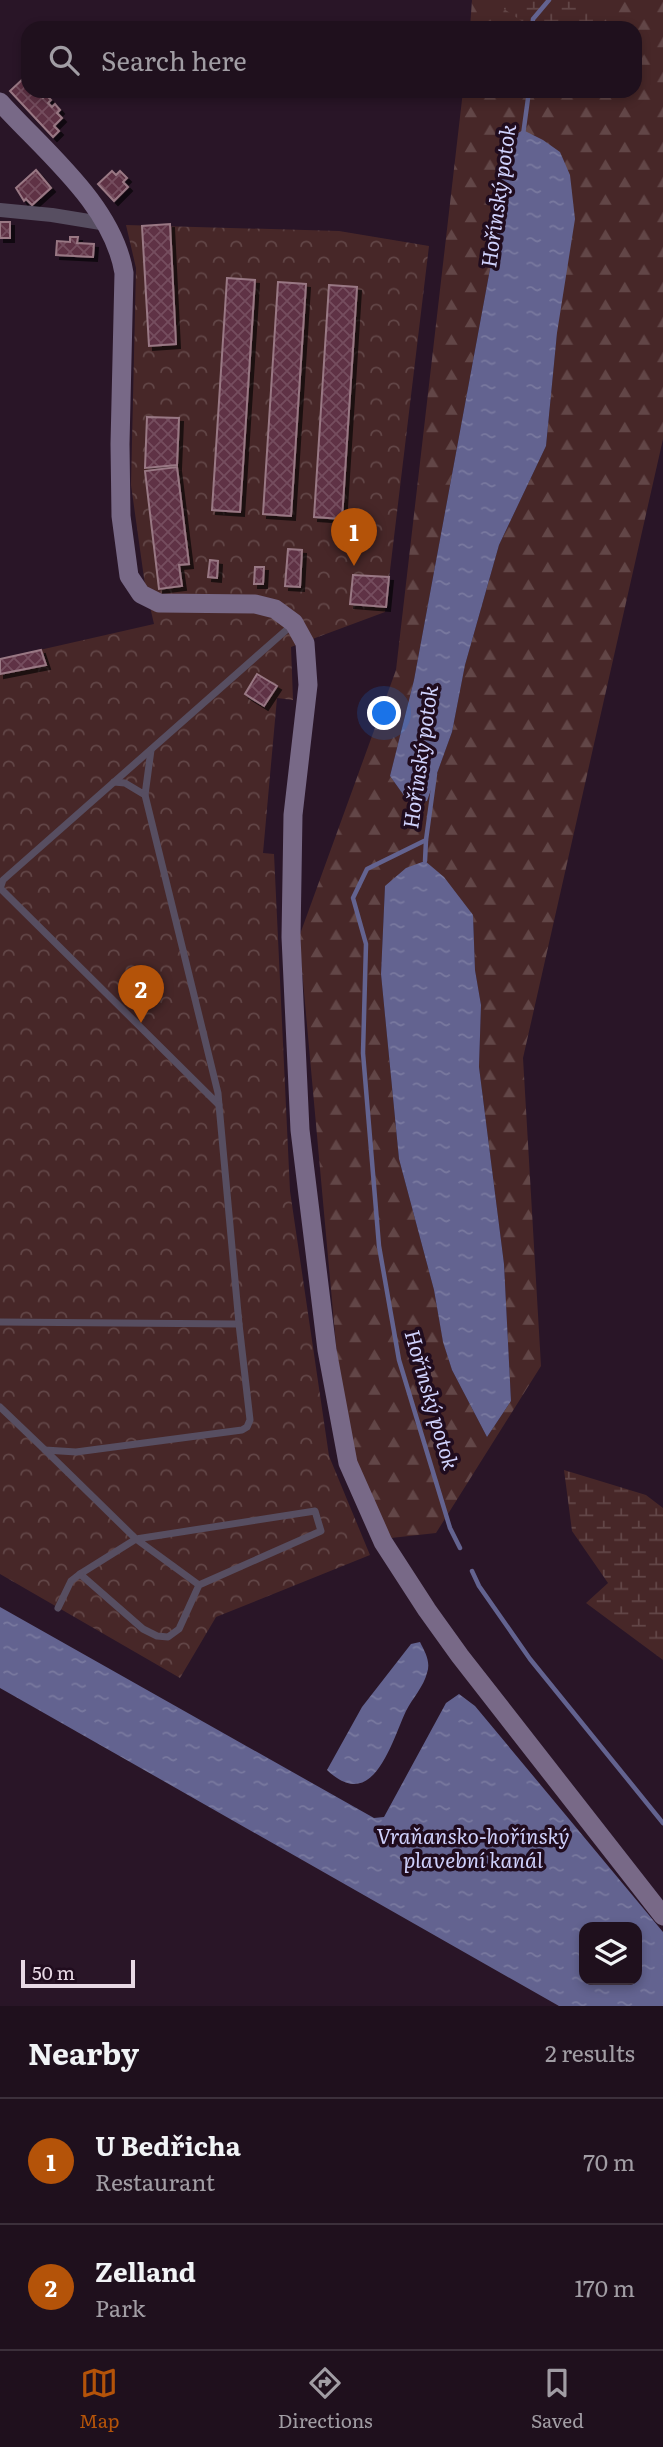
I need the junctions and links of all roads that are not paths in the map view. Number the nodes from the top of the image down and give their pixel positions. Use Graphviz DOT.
graph roads {
  1 [pos="0,102"];
  2 [pos="0,210"];
  3 [pos="107,224"];
  4 [pos="294,623"];
  5 [pos="151,749"];
  6 [pos="114,782"];
  7 [pos="145,795"];
  8 [pos="0,888"];
  9 [pos="219,1105"];
  10 [pos="0,1322"];
  11 [pos="239,1324"];
  12 [pos="0,1407"];
  13 [pos="44,1450"];
  14 [pos="136,1539"];
  15 [pos="80,1574"];
  16 [pos="198,1585"];
  17 [pos="58,1608"];
  18 [pos="663,1916"];
  1 -- 3 [label="street"];
  2 -- 3 [label="street"];
  3 -- 4 [label="street"];
  4 -- 5 [label="lane"];
  4 -- 18 [label="street"];
  5 -- 6 [label="lane"];
  5 -- 7 [label="lane"];
  6 -- 7 [label="lane"];
  6 -- 8 [label="lane"];
  7 -- 9 [label="lane"];
  8 -- 9 [label="lane"];
  9 -- 11 [label="lane"];
  10 -- 11 [label="lane"];
  11 -- 13 [label="lane"];
  12 -- 13 [label="lane"];
  13 -- 14 [label="lane"];
  14 -- 15 [label="lane"];
  14 -- 16 [label="lane"];
  14 -- 16 [label="lane"];
  15 -- 16 [label="lane"];
  15 -- 17 [label="lane"];
}
